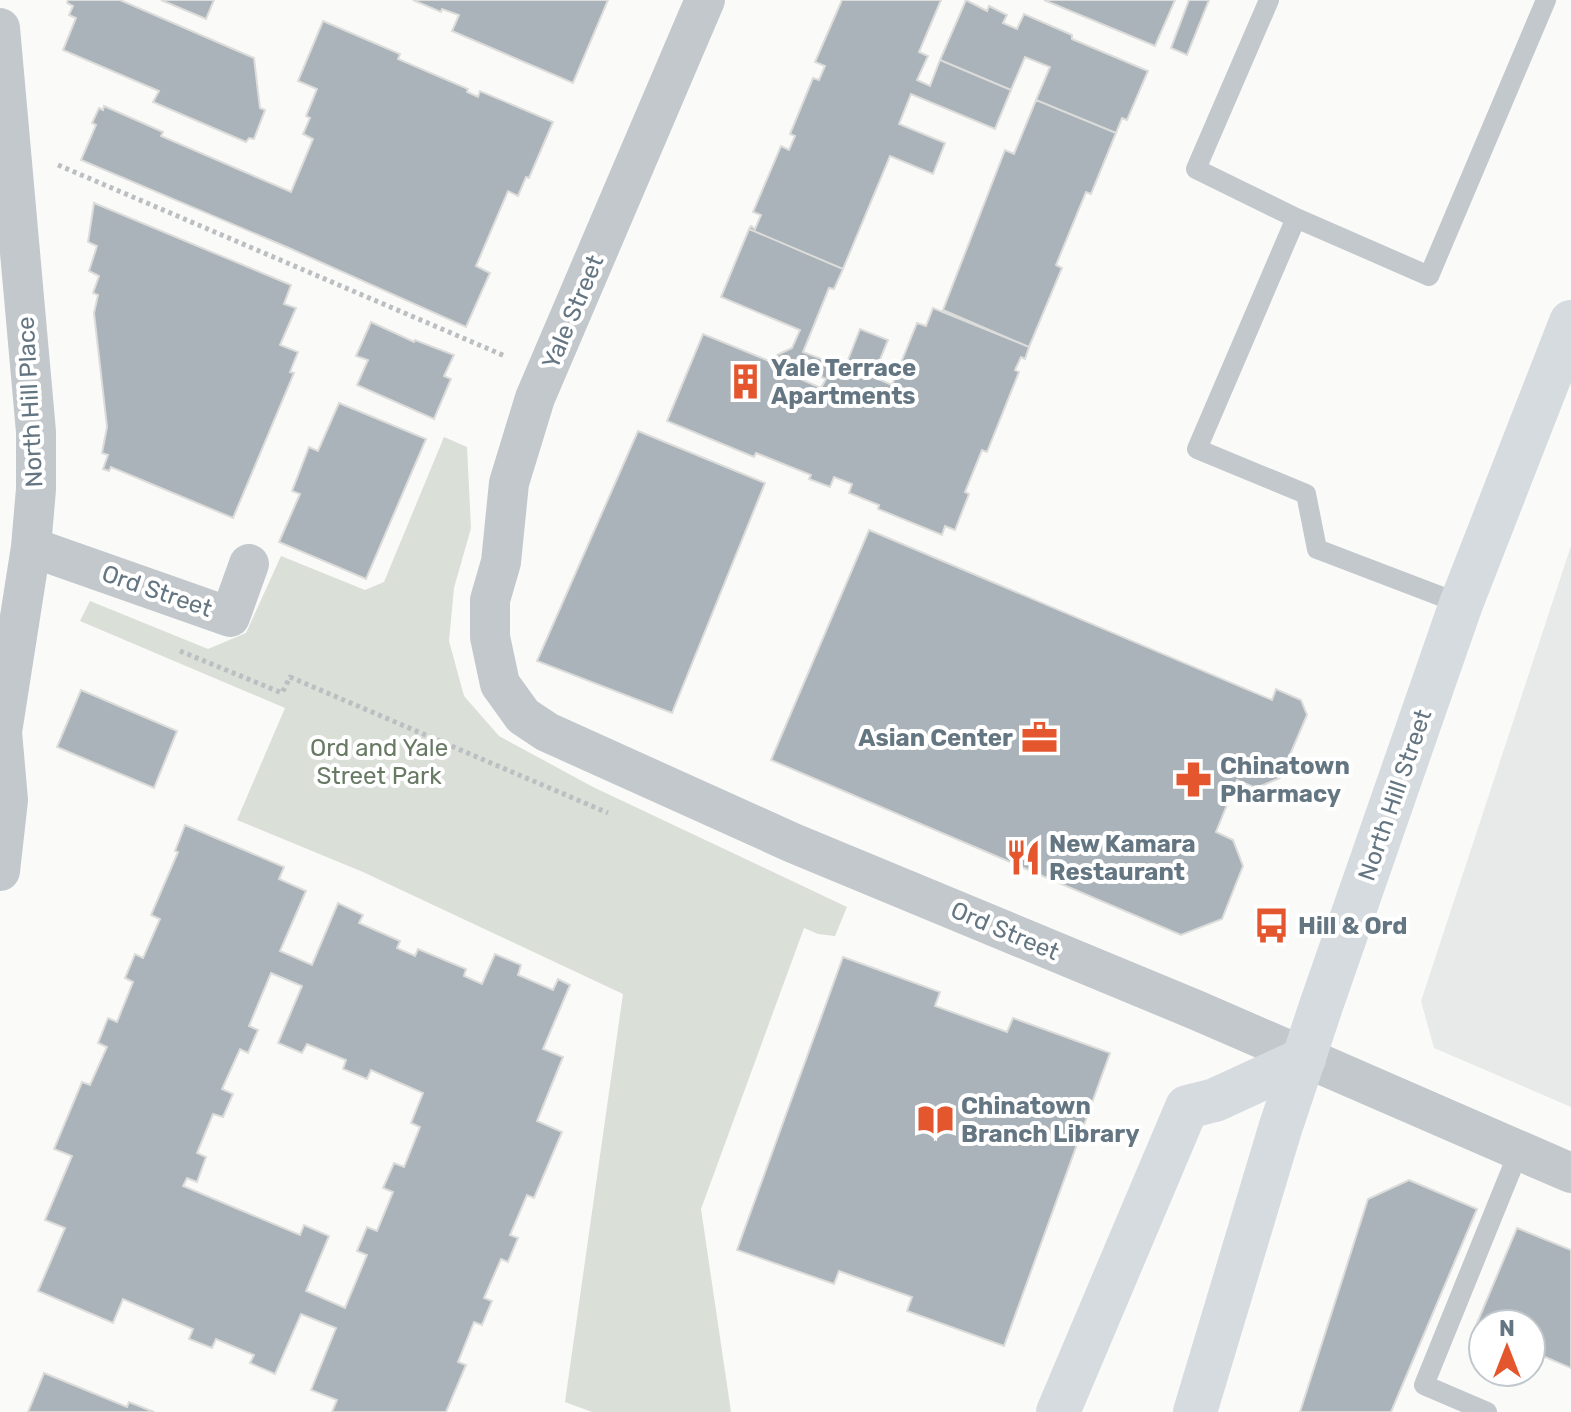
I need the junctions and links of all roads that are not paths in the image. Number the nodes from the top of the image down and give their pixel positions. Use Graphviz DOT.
graph roads {
  1 [pos="705,0"];
  2 [pos="1269,0"];
  3 [pos="1546,0"];
  4 [pos="0,28"];
  5 [pos="1296,218"];
  6 [pos="1571,322"];
  7 [pos="31,547"];
  8 [pos="249,564"];
  9 [pos="1461,604"];
  10 [pos="490,637"];
  11 [pos="0,871"];
  12 [pos="1304,1059"];
  13 [pos="1519,1151"];
  14 [pos="1571,1173"];
  15 [pos="1058,1412"];
  16 [pos="1195,1412"];
  17 [pos="1487,1412"];
  1 -- 10 [label="street, Yale Street"];
  2 -- 5 [label="lane"];
  3 -- 5 [label="lane"];
  4 -- 7 [label="street, North Hill Place"];
  5 -- 9 [label="lane"];
  6 -- 9 [label="main road, North Hill Street"];
  7 -- 8 [label="street, Ord Street"];
  7 -- 11 [label="street, North Hill Place"];
  9 -- 12 [label="main road, North Hill Street"];
  10 -- 12 [label="street, Ord Street"];
  12 -- 13 [label="street, Ord Street"];
  12 -- 15 [label="main road"];
  12 -- 16 [label="main road, North Hill Street"];
  13 -- 14 [label="street, Ord Street"];
  13 -- 17 [label="lane"];
}
